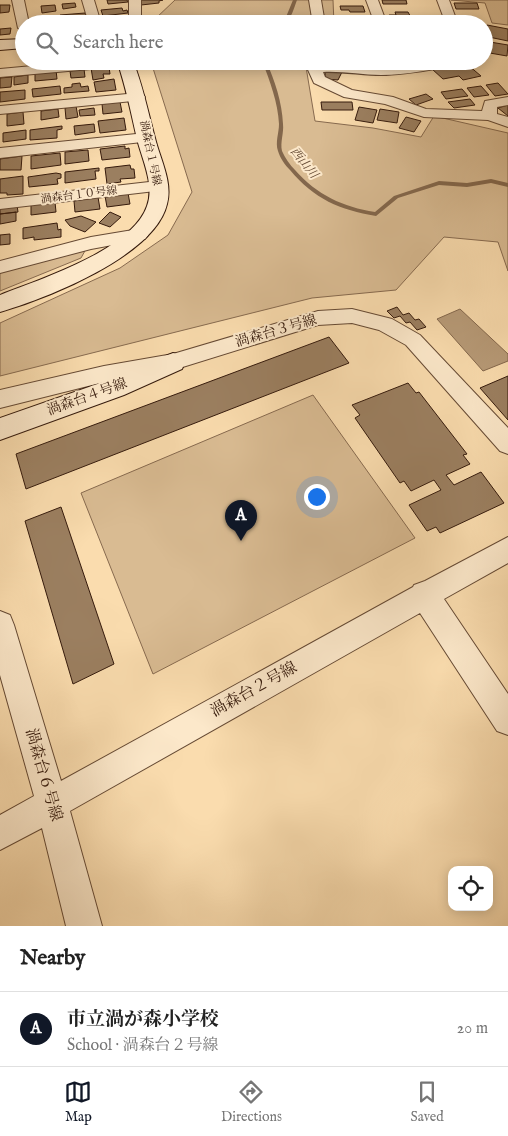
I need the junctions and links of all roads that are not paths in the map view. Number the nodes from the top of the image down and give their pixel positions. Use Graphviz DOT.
graph roads {
  1 [pos="18,0"];
  2 [pos="88,0"];
  3 [pos="135,0"];
  4 [pos="315,0"];
  5 [pos="372,0"];
  6 [pos="444,0"];
  7 [pos="21,15"];
  8 [pos="92,15"];
  9 [pos="135,15"];
  10 [pos="318,15"];
  11 [pos="378,15"];
  12 [pos="449,15"];
  13 [pos="7,17"];
  14 [pos="15,20"];
  15 [pos="15,44"];
  16 [pos="0,45"];
  17 [pos="31,70"];
  18 [pos="128,70"];
  19 [pos="314,70"];
  20 [pos="0,73"];
  21 [pos="138,97"];
  22 [pos="508,101"];
  23 [pos="0,110"];
  24 [pos="489,116"];
  25 [pos="508,122"];
  26 [pos="146,138"];
  27 [pos="0,154"];
  28 [pos="158,186"];
  29 [pos="0,204"];
  30 [pos="139,235"];
  31 [pos="0,267"];
  32 [pos="0,304"];
  33 [pos="173,362"];
  34 [pos="0,399"];
  35 [pos="0,429"];
  36 [pos="508,444"];
  37 [pos="508,549"];
  38 [pos="424,594"];
  39 [pos="0,625"];
  40 [pos="508,720"];
  41 [pos="52,804"];
  42 [pos="0,833"];
  43 [pos="84,926"];
  1 -- 7 [label="street"];
  2 -- 8 [label="street"];
  3 -- 9 [label="street"];
  4 -- 10 [label="street"];
  5 -- 11 [label="street"];
  6 -- 12 [label="street"];
  13 -- 14 [label="street"];
  15 -- 16 [label="street"];
  17 -- 20 [label="street"];
  18 -- 21 [label="street, 渦森台１号線"];
  19 -- 24 [label="street"];
  21 -- 23 [label="street"];
  21 -- 26 [label="street, 渦森台１号線"];
  22 -- 24 [label="street"];
  24 -- 25 [label="street"];
  26 -- 27 [label="street"];
  26 -- 28 [label="street, 渦森台１号線"];
  28 -- 29 [label="street, 渦森台１０号線"];
  28 -- 30 [label="street, 渦森台１号線"];
  30 -- 31 [label="street"];
  30 -- 32 [label="street, 渦森台１号線"];
  33 -- 34 [label="street, 渦森台３号線"];
  33 -- 35 [label="street, 渦森台４号線"];
  33 -- 36 [label="street, 渦森台３号線"];
  37 -- 38 [label="street, 渦森台２号線"];
  38 -- 40 [label="street"];
  38 -- 41 [label="street, 渦森台２号線"];
  39 -- 41 [label="street, 渦森台６号線"];
  41 -- 42 [label="street, 渦森台２号線"];
  41 -- 43 [label="street, 渦森台６号線"];
}
